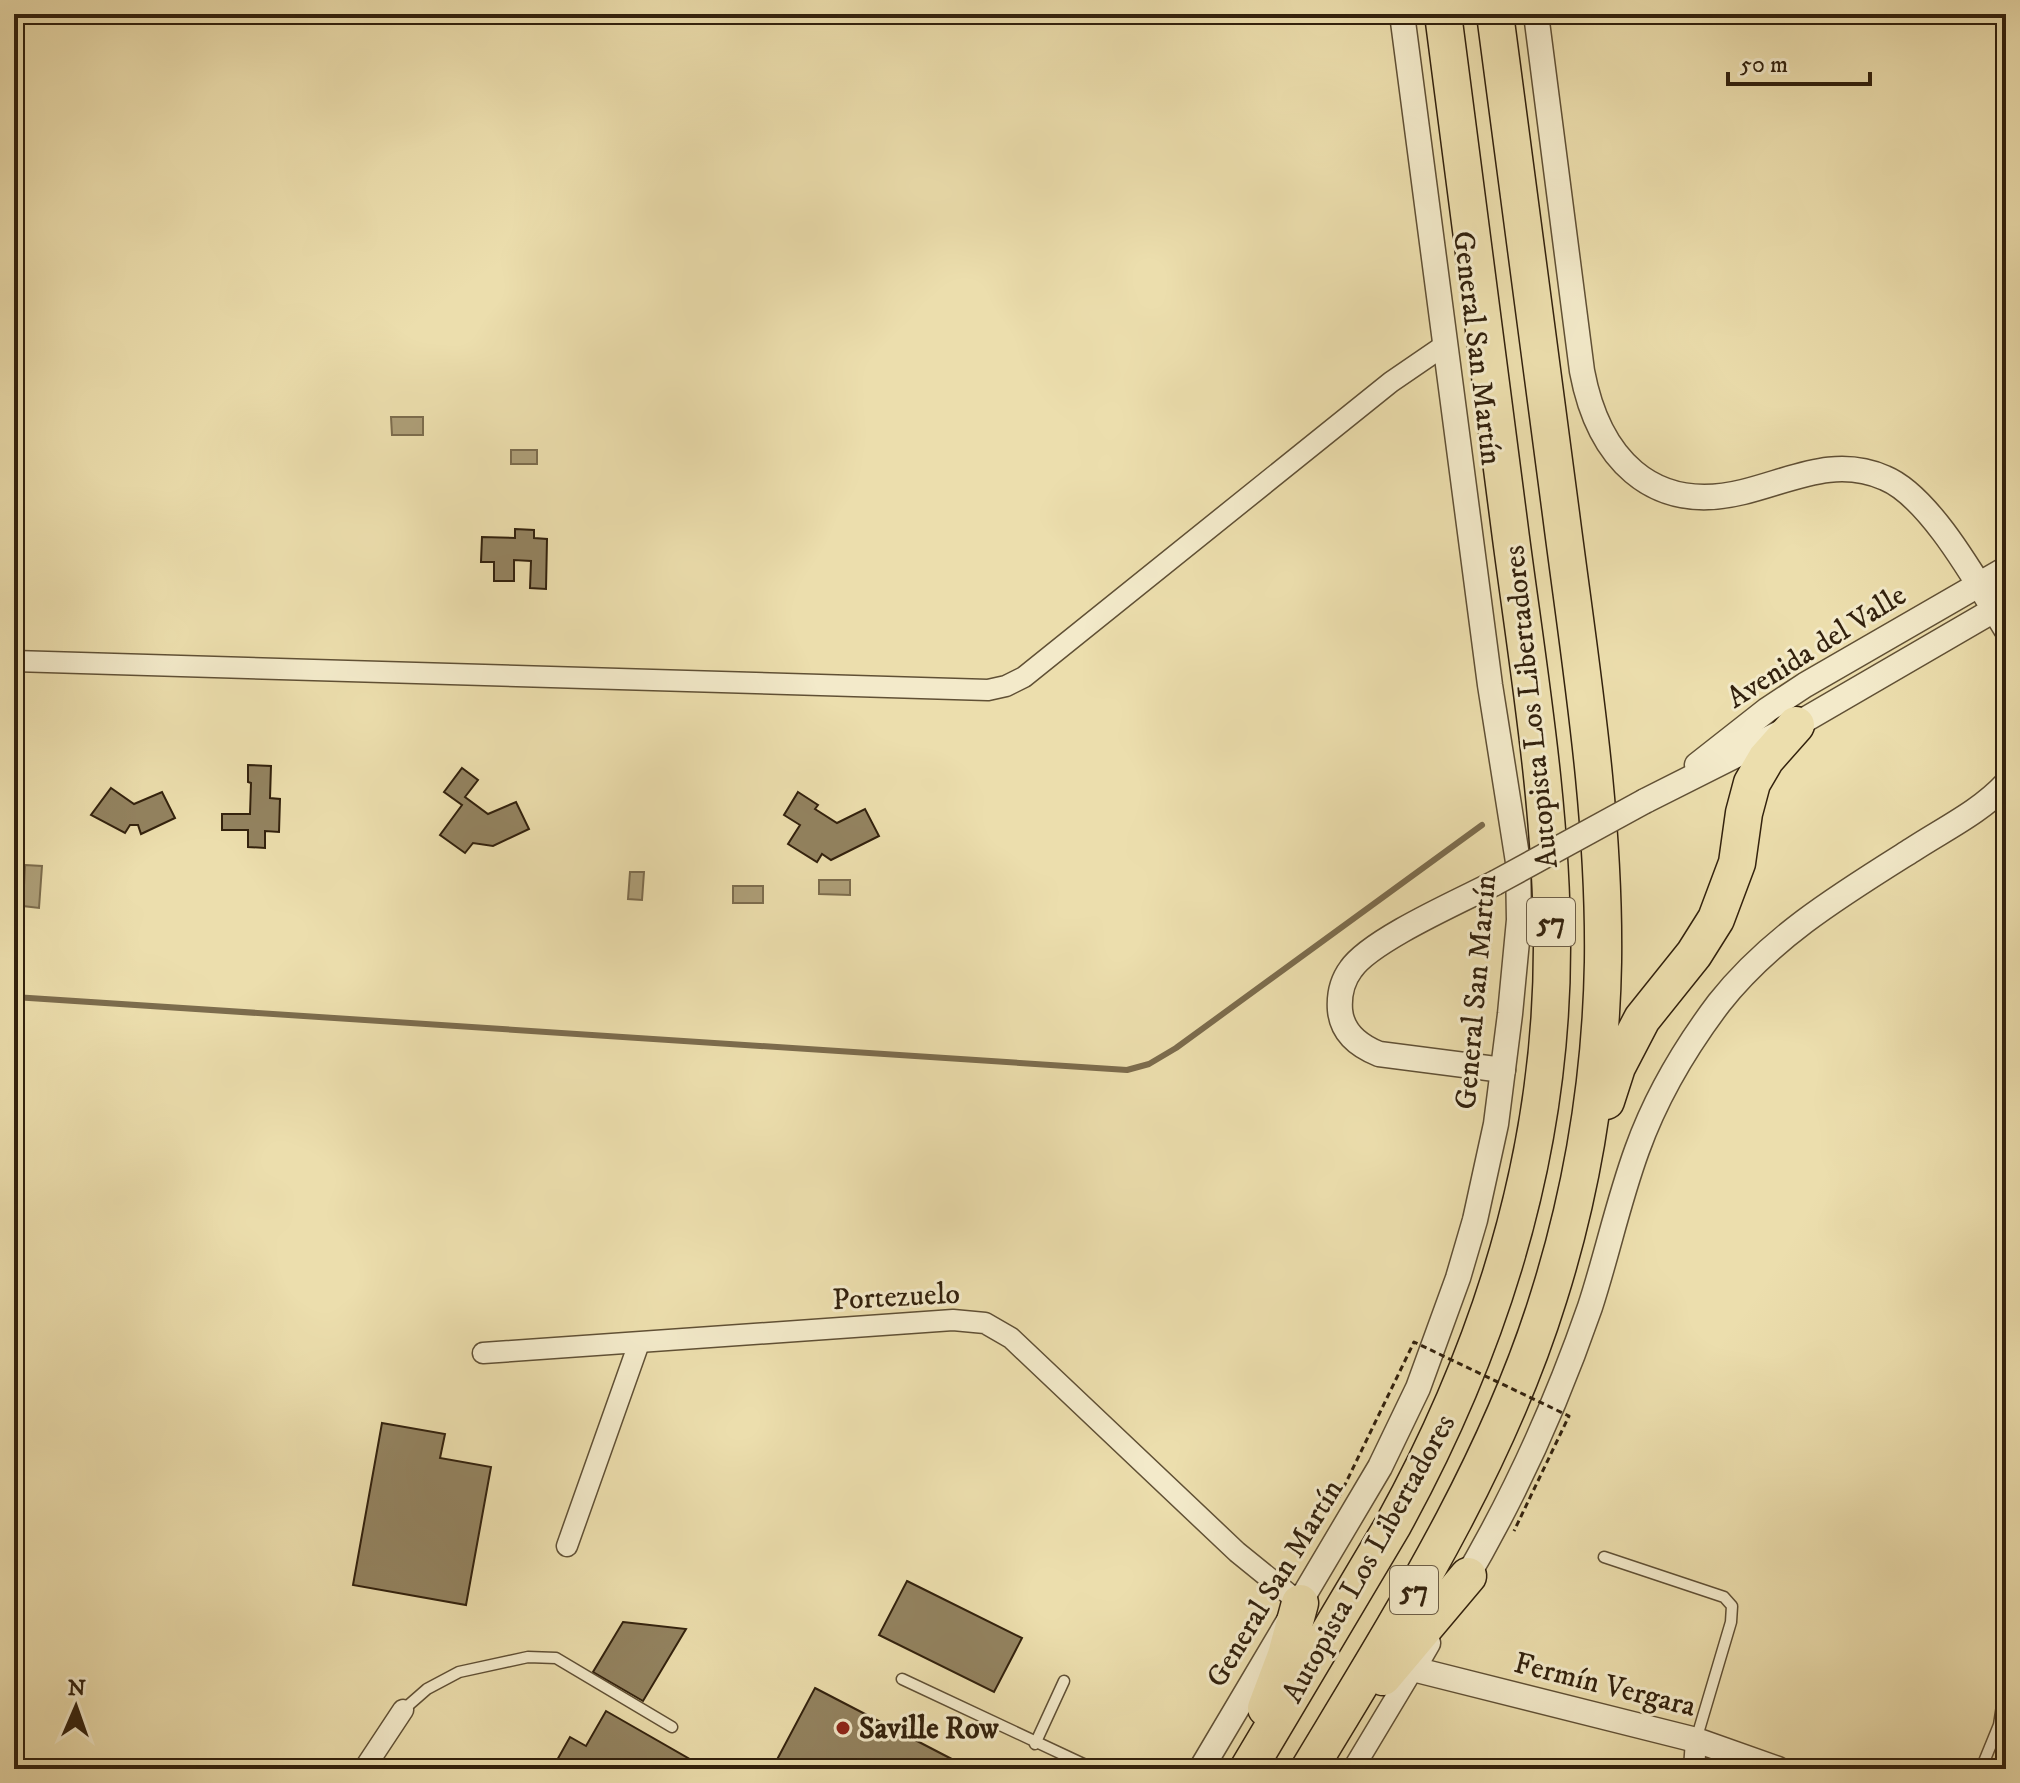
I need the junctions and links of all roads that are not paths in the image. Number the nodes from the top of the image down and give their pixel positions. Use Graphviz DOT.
graph roads {
  1 [pos="1402,14"];
  2 [pos="1443,14"];
  3 [pos="1495,14"];
  4 [pos="1536,14"];
  5 [pos="1445,345"];
  6 [pos="2006,569"];
  7 [pos="1978,584"];
  8 [pos="2002,614"];
  9 [pos="14,661"];
  10 [pos="1796,725"];
  11 [pos="2006,784"];
  12 [pos="1667,789"];
  13 [pos="1503,1070"];
  14 [pos="1574,1206"];
  15 [pos="639,1343"];
  16 [pos="483,1353"];
  17 [pos="567,1546"];
  18 [pos="1604,1557"];
  19 [pos="1468,1576"];
  20 [pos="1300,1603"];
  21 [pos="1413,1669"];
  22 [pos="902,1679"];
  23 [pos="2006,1680"];
  24 [pos="1064,1681"];
  25 [pos="403,1710"];
  26 [pos="672,1727"];
  27 [pos="1696,1740"];
  28 [pos="1035,1744"];
  29 [pos="1313,1762"];
  30 [pos="364,1769"];
  31 [pos="1094,1769"];
  32 [pos="1201,1769"];
  33 [pos="1245,1769"];
  34 [pos="1353,1769"];
  35 [pos="1694,1769"];
  36 [pos="1778,1769"];
  37 [pos="1981,1769"];
  1 -- 5 [label="street, General San Martín"];
  2 -- 33 [label="highway, Autopista Los Libertadores / 57"];
  3 -- 14 [label="highway, Autopista Los Libertadores / 57"];
  4 -- 7 [label="street"];
  5 -- 9 [label="street"];
  5 -- 13 [label="street, General San Martín"];
  6 -- 7 [label="street, Avenida del Valle"];
  7 -- 8 [label="street"];
  7 -- 12 [label="street, Avenida del Valle"];
  8 -- 10 [label="street, Avenida del Valle"];
  10 -- 12 [label="street, Avenida del Valle"];
  10 -- 14 [label="highway"];
  11 -- 19 [label="street"];
  12 -- 13 [label="street, Avenida del Valle, bridge"];
  13 -- 20 [label="street, General San Martín"];
  14 -- 29 [label="highway, Autopista Los Libertadores / 57"];
  15 -- 16 [label="street, Portezuelo"];
  15 -- 17 [label="street"];
  15 -- 20 [label="street, Portezuelo"];
  18 -- 27 [label="lane"];
  19 -- 21 [label="street"];
  19 -- 29 [label="highway"];
  20 -- 32 [label="street, General San Martín"];
  20 -- 33 [label="highway"];
  21 -- 27 [label="street, Fermín Vergara"];
  21 -- 34 [label="street"];
  22 -- 28 [label="lane"];
  23 -- 37 [label="lane"];
  24 -- 28 [label="lane"];
  25 -- 26 [label="lane"];
  25 -- 30 [label="street"];
  27 -- 35 [label="street"];
  27 -- 36 [label="street, Fermín Vergara"];
  28 -- 31 [label="lane"];
}
